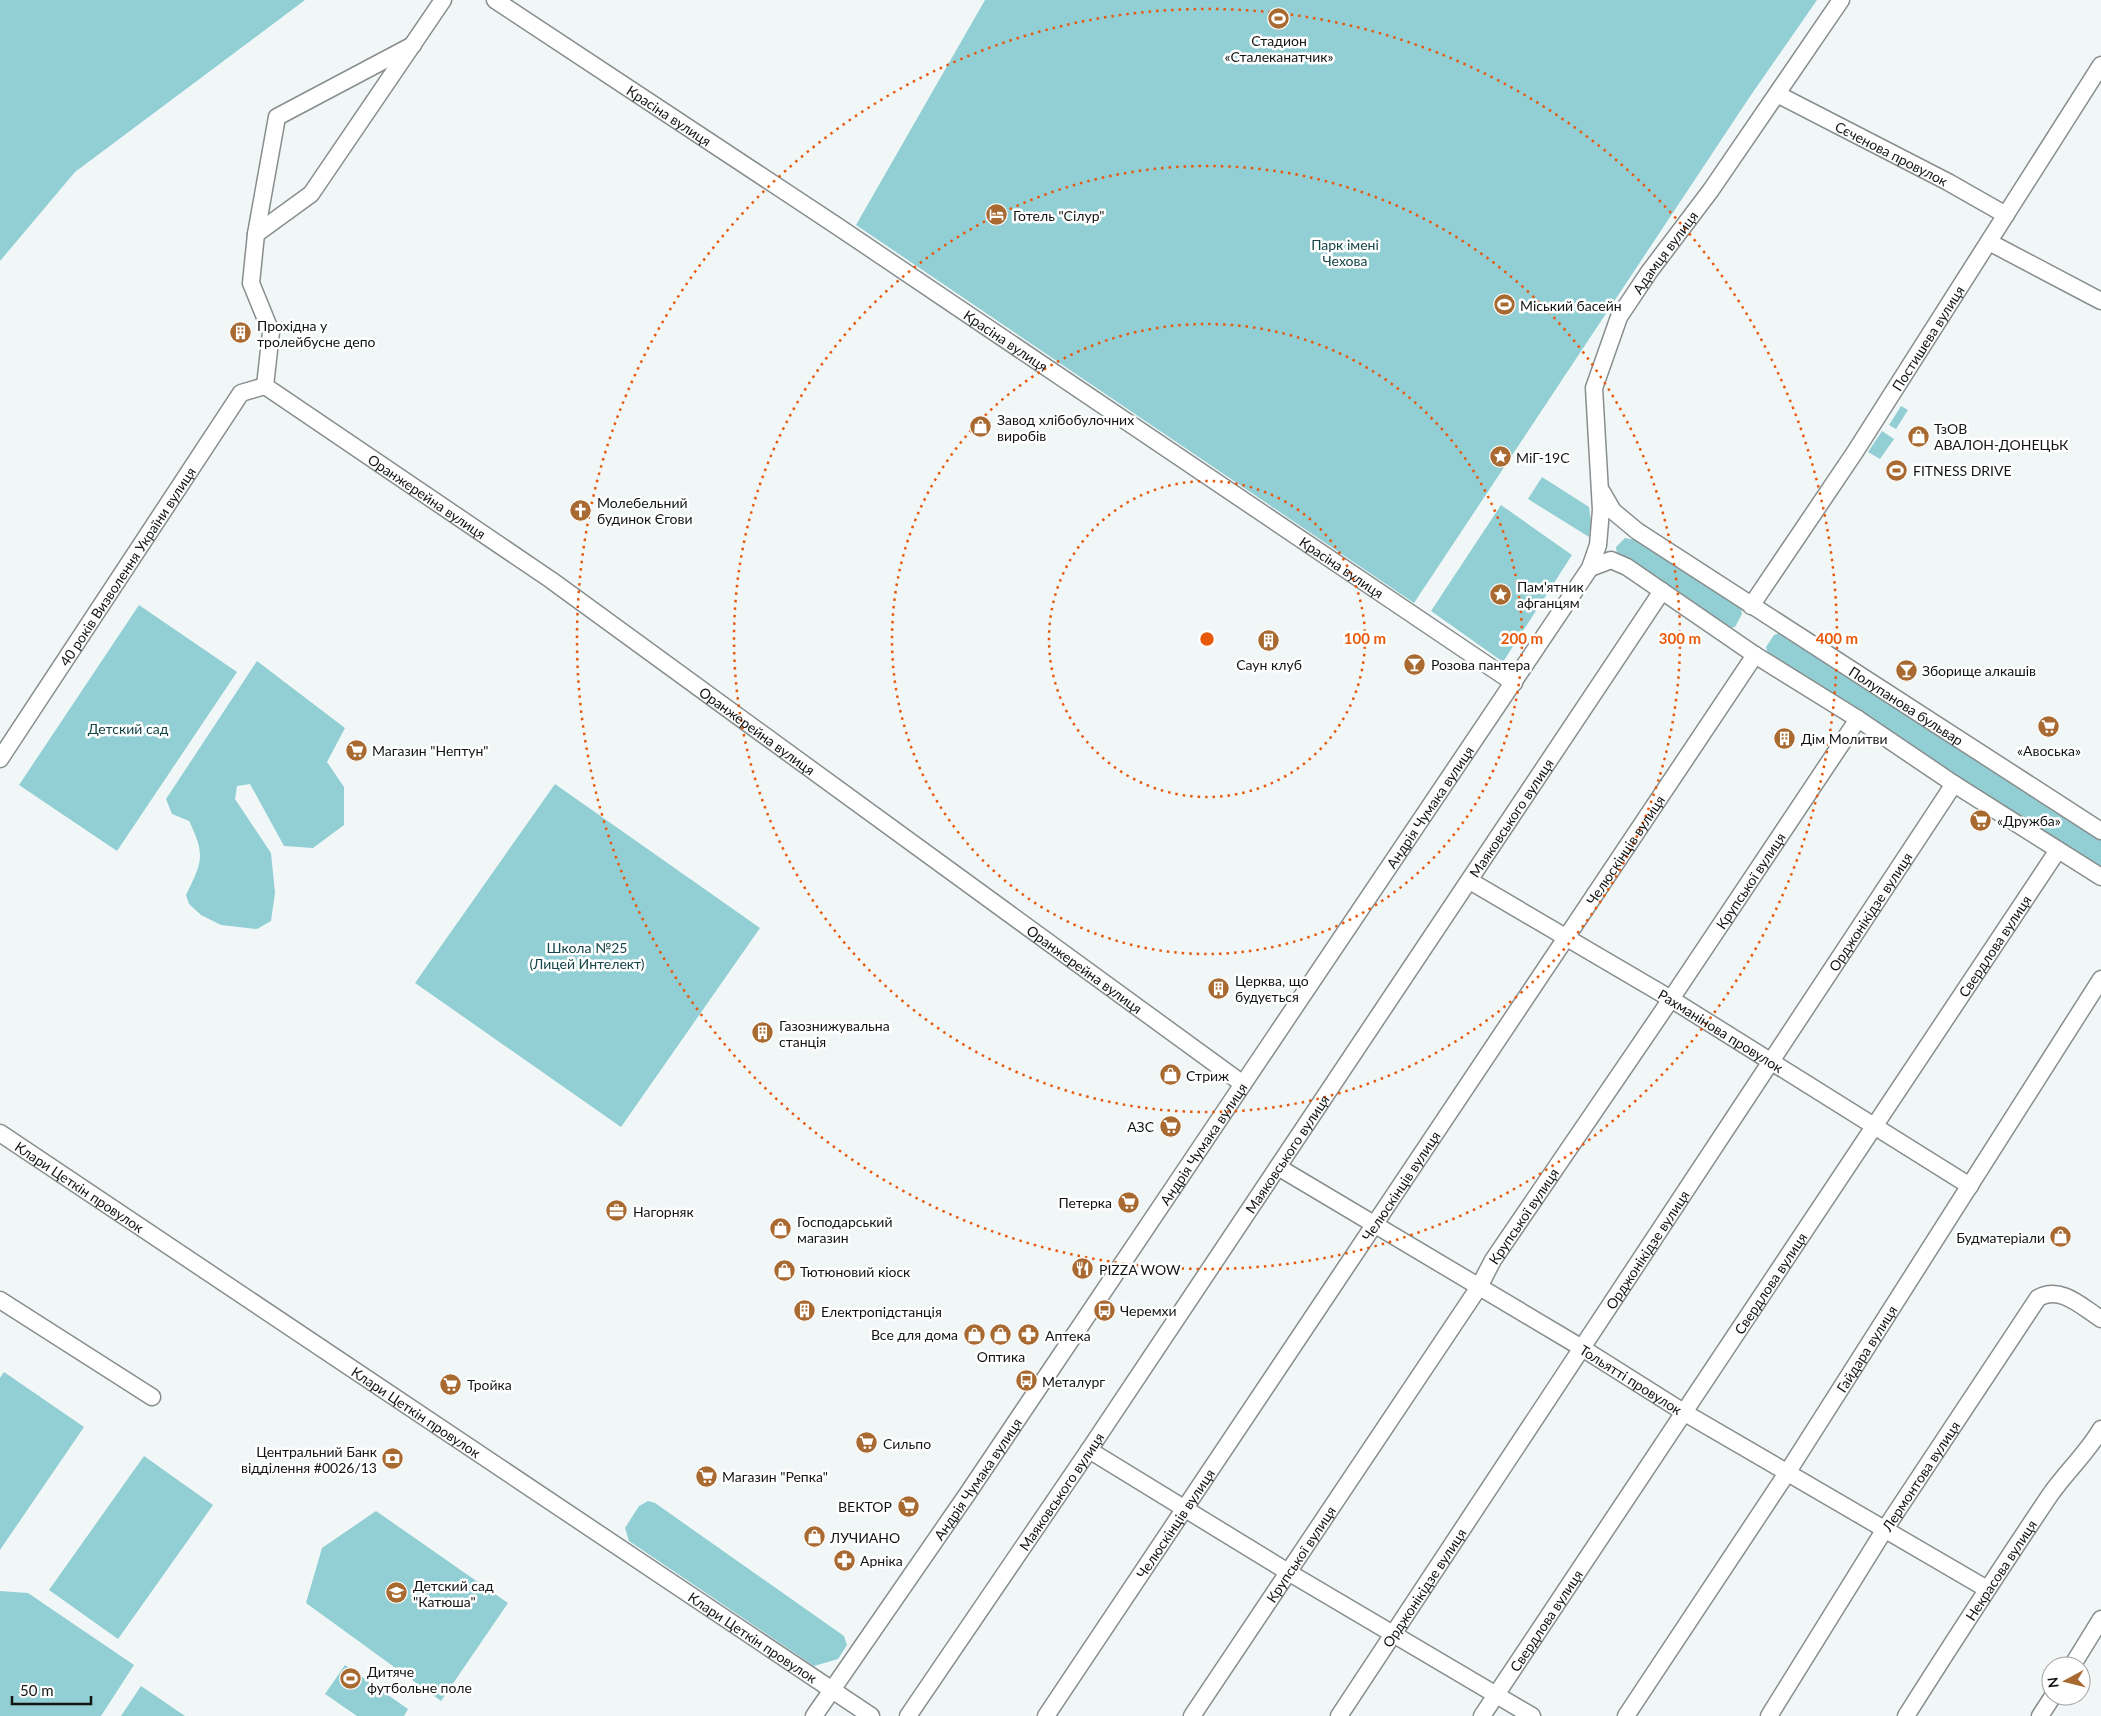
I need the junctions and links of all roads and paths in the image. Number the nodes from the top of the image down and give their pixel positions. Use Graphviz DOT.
graph roads {
  1 [pos="443,0"];
  2 [pos="495,0"];
  3 [pos="1841,0"];
  4 [pos="413,45"];
  5 [pos="2101,65"];
  6 [pos="1777,94"];
  7 [pos="2006,215"];
  8 [pos="256,234"];
  9 [pos="1989,242"];
  10 [pos="2101,301"];
  11 [pos="265,386"];
  12 [pos="1598,485"];
  13 [pos="1637,531"];
  14 [pos="1598,546"];
  15 [pos="1590,568"];
  16 [pos="1662,591"];
  17 [pos="1751,606"];
  18 [pos="1755,656"];
  19 [pos="1514,683"];
  20 [pos="1858,719"];
  21 [pos="0,759"];
  22 [pos="1954,784"];
  23 [pos="2101,831"];
  24 [pos="2058,850"];
  25 [pos="2101,877"];
  26 [pos="1470,881"];
  27 [pos="1569,937"];
  28 [pos="2101,979"];
  29 [pos="1671,999"];
  30 [pos="1772,1062"];
  31 [pos="1243,1084"];
  32 [pos="1874,1127"];
  33 [pos="0,1133"];
  34 [pos="1278,1167"];
  35 [pos="1970,1186"];
  36 [pos="1376,1224"];
  37 [pos="1479,1287"];
  38 [pos="0,1300"];
  39 [pos="2101,1319"];
  40 [pos="1582,1348"];
  41 [pos="152,1397"];
  42 [pos="1684,1413"];
  43 [pos="2101,1429"];
  44 [pos="1089,1450"];
  45 [pos="2095,1454"];
  46 [pos="1787,1473"];
  47 [pos="1186,1508"];
  48 [pos="1885,1529"];
  49 [pos="1288,1572"];
  50 [pos="1987,1589"];
  51 [pos="2101,1619"];
  52 [pos="1392,1635"];
  53 [pos="2078,1656"];
  54 [pos="832,1690"];
  55 [pos="1496,1695"];
  56 [pos="814,1716"];
  57 [pos="871,1716"];
  58 [pos="908,1716"];
  59 [pos="1046,1716"];
  60 [pos="1192,1716"];
  61 [pos="1339,1716"];
  62 [pos="1482,1716"];
  63 [pos="1532,1716"];
  64 [pos="1626,1716"];
  65 [pos="1769,1716"];
  66 [pos="1906,1716"];
  1 -- 4 [label="street"];
  2 -- 19 [label="street, Красіна вулиця"];
  3 -- 6 [label="street, Адамця вулиця"];
  4 -- 8 [label="street"];
  4 -- 8 [label="street"];
  5 -- 7 [label="street, Постишева вулиця"];
  6 -- 7 [label="street, Сєченова провулок"];
  6 -- 12 [label="street, Адамця вулиця"];
  7 -- 9 [label="street, Постишева вулиця"];
  8 -- 11 [label="street"];
  9 -- 10 [label="street"];
  9 -- 17 [label="street, Постишева вулиця"];
  11 -- 21 [label="street, 40 років Визволення України вулиця"];
  11 -- 31 [label="street, Оранжерейна вулиця"];
  12 -- 13 [label="street, Полупанова бульвар"];
  12 -- 14 [label="street, Адамця вулиця"];
  13 -- 14 [label="street"];
  13 -- 17 [label="street, Полупанова бульвар"];
  14 -- 15 [label="street, Адамця вулиця"];
  15 -- 16 [label="street"];
  15 -- 19 [label="street, Андрія Чумака вулиця"];
  16 -- 18 [label="street"];
  16 -- 26 [label="street, Маяковського вулиця"];
  17 -- 23 [label="street, Полупанова бульвар"];
  18 -- 20 [label="street"];
  18 -- 27 [label="street, Челюскінців вулиця"];
  19 -- 31 [label="street, Андрія Чумака вулиця"];
  20 -- 22 [label="street"];
  20 -- 29 [label="street, Крупської вулиця"];
  22 -- 24 [label="street"];
  22 -- 30 [label="street, Орджонікідзе вулиця"];
  24 -- 25 [label="street"];
  24 -- 32 [label="street, Свердлова вулиця"];
  26 -- 27 [label="street, Рахманінова провулок"];
  26 -- 34 [label="street, Маяковського вулиця"];
  27 -- 29 [label="street, Рахманінова провулок"];
  27 -- 36 [label="street, Челюскінців вулиця"];
  28 -- 35 [label="street, Гайдара вулиця"];
  29 -- 30 [label="street, Рахманінова провулок"];
  29 -- 37 [label="street, Крупської вулиця"];
  30 -- 32 [label="street, Рахманінова провулок"];
  30 -- 40 [label="street, Орджонікідзе вулиця"];
  31 -- 54 [label="street, Андрія Чумака вулиця"];
  32 -- 35 [label="street, Рахманінова провулок"];
  32 -- 42 [label="street, Свердлова вулиця"];
  33 -- 54 [label="street, Клари Цеткін провулок"];
  34 -- 36 [label="street, Тольятті провулок"];
  34 -- 44 [label="street, Маяковського вулиця"];
  35 -- 46 [label="street, Гайдара вулиця"];
  36 -- 37 [label="street, Тольятті провулок"];
  36 -- 47 [label="street, Челюскінців вулиця"];
  37 -- 40 [label="street, Тольятті провулок"];
  37 -- 49 [label="street, Крупської вулиця"];
  38 -- 41 [label="street"];
  39 -- 48 [label="street, Лермонтова вулиця"];
  40 -- 42 [label="street, Тольятті провулок"];
  40 -- 52 [label="street, Орджонікідзе вулиця"];
  42 -- 46 [label="street, Тольятті провулок"];
  42 -- 55 [label="street, Свердлова вулиця"];
  43 -- 45 [label="street, Некрасова вулиця"];
  44 -- 47 [label="street"];
  44 -- 58 [label="street, Маяковського вулиця"];
  45 -- 50 [label="street, Некрасова вулиця"];
  46 -- 48 [label="street, Тольятті провулок"];
  46 -- 64 [label="street, Гайдара вулиця"];
  47 -- 49 [label="street"];
  47 -- 59 [label="street, Челюскінців вулиця"];
  48 -- 50 [label="street, Тольятті провулок"];
  48 -- 65 [label="street, Лермонтова вулиця"];
  49 -- 52 [label="street"];
  49 -- 60 [label="street, Крупської вулиця"];
  50 -- 66 [label="street, Некрасова вулиця"];
  51 -- 53 [label="street"];
  52 -- 55 [label="street"];
  52 -- 61 [label="street, Орджонікідзе вулиця"];
  54 -- 56 [label="street, Андрія Чумака вулиця"];
  54 -- 57 [label="street, Клари Цеткін провулок"];
  55 -- 62 [label="street, Свердлова вулиця"];
  55 -- 63 [label="street"];
}
